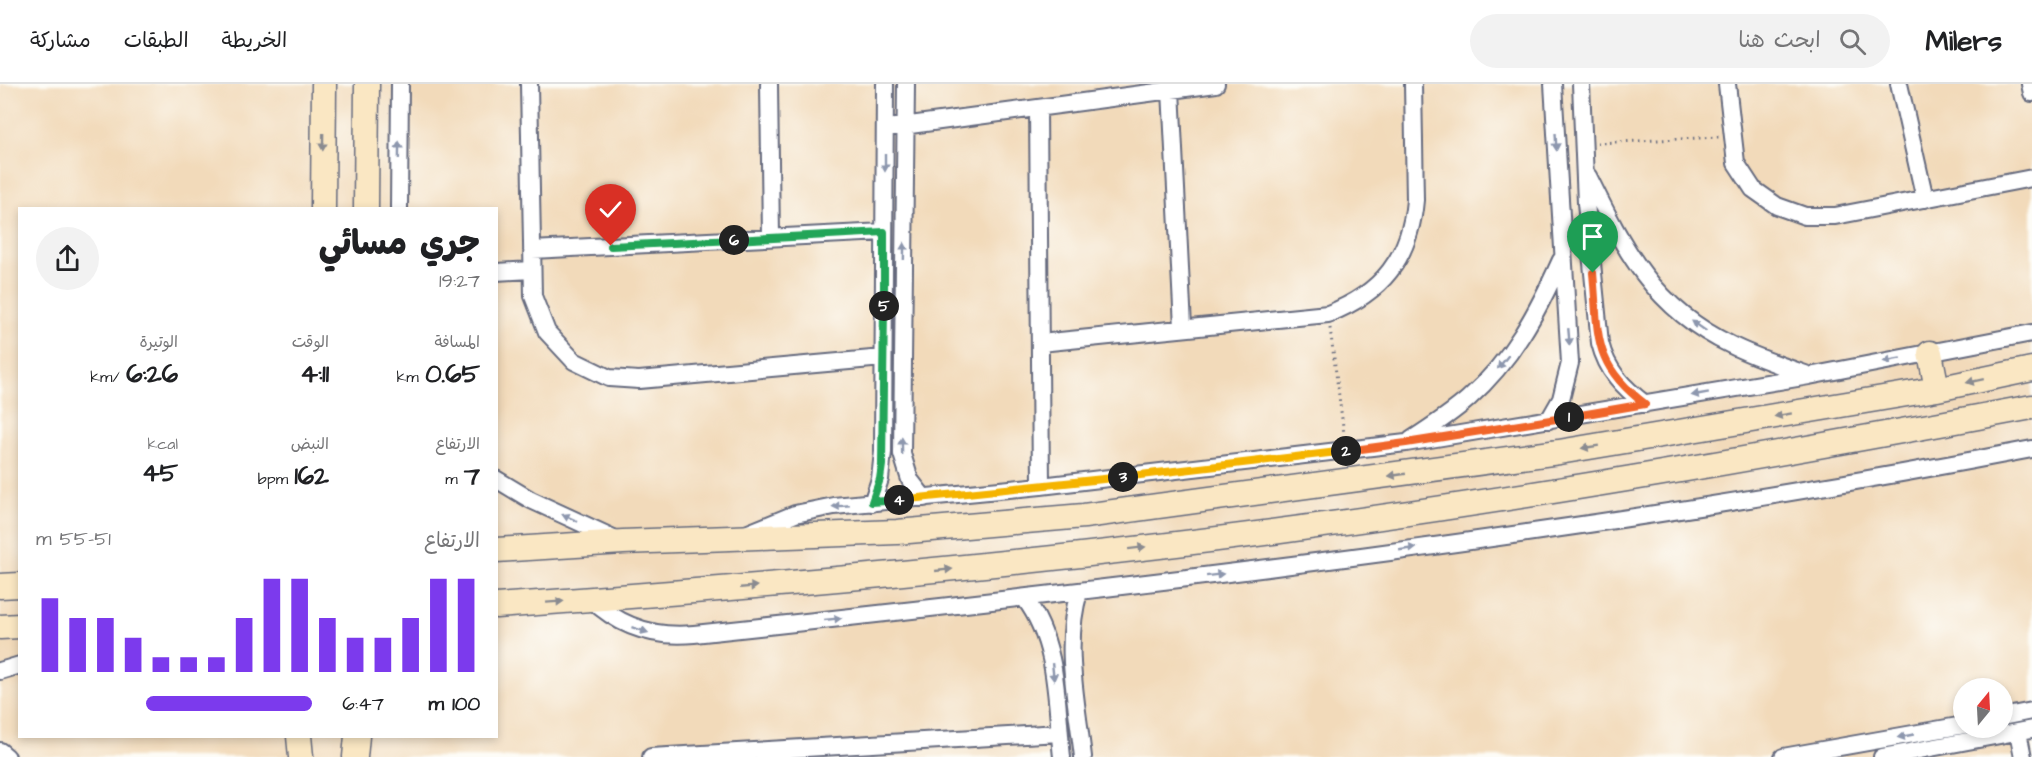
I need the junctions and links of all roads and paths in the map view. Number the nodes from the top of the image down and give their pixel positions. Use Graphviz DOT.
graph roads {
  1 [pos="324,84"];
  2 [pos="367,84"];
  3 [pos="400,84"];
  4 [pos="529,84"];
  5 [pos="769,84"];
  6 [pos="885,84"];
  7 [pos="906,84"];
  8 [pos="1216,84"];
  9 [pos="1413,84"];
  10 [pos="1553,84"];
  11 [pos="1581,84"];
  12 [pos="1727,84"];
  13 [pos="1899,84"];
  14 [pos="2030,84"];
  15 [pos="1171,90"];
  16 [pos="2032,93"];
  17 [pos="1038,108"];
  18 [pos="905,126"];
  19 [pos="885,129"];
  20 [pos="1733,137"];
  21 [pos="1583,144"];
  22 [pos="1584,169"];
  23 [pos="2032,178"];
  24 [pos="1925,199"];
  25 [pos="323,207"];
  26 [pos="366,207"];
  27 [pos="399,207"];
  28 [pos="884,232"];
  29 [pos="771,238"];
  30 [pos="532,250"];
  31 [pos="1562,257"];
  32 [pos="532,270"];
  33 [pos="498,272"];
  34 [pos="1328,314"];
  35 [pos="1183,327"];
  36 [pos="2032,333"];
  37 [pos="1040,343"];
  38 [pos="1930,353"];
  39 [pos="884,358"];
  40 [pos="2032,369"];
  41 [pos="1809,376"];
  42 [pos="1937,388"];
  43 [pos="1645,404"];
  44 [pos="2032,406"];
  45 [pos="1549,420"];
  46 [pos="1406,443"];
  47 [pos="2032,449"];
  48 [pos="1346,451"];
  49 [pos="498,480"];
  50 [pos="1041,486"];
  51 [pos="924,498"];
  52 [pos="872,502"];
  53 [pos="740,538"];
  54 [pos="623,542"];
  55 [pos="498,550"];
  56 [pos="18,585"];
  57 [pos="0,586"];
  58 [pos="1079,592"];
  59 [pos="1025,598"];
  60 [pos="591,599"];
  61 [pos="498,606"];
  62 [pos="18,626"];
  63 [pos="0,627"];
  64 [pos="1071,637"];
  65 [pos="1048,641"];
  66 [pos="18,665"];
  67 [pos="0,671"];
  68 [pos="1076,696"];
  69 [pos="1056,699"];
  70 [pos="2032,711"];
  71 [pos="2013,715"];
  72 [pos="1953,727"];
  73 [pos="2025,730"];
  74 [pos="1059,733"];
  75 [pos="299,738"];
  76 [pos="357,738"];
  77 [pos="1866,750"];
  78 [pos="0,751"];
  79 [pos="7,757"];
  80 [pos="301,757"];
  81 [pos="355,757"];
  82 [pos="651,757"];
  83 [pos="1062,757"];
  84 [pos="1083,757"];
  85 [pos="1783,757"];
  86 [pos="1882,757"];
  87 [pos="2023,757"];
  1 -- 25 [label="street, one-way"];
  2 -- 26 [label="street"];
  27 -- 3 [label="street, one-way"];
  4 -- 30 [label="street"];
  5 -- 29 [label="street"];
  6 -- 19 [label="street"];
  7 -- 18 [label="street"];
  8 -- 15 [label="street"];
  9 -- 34 [label="street"];
  10 -- 31 [label="street, one-way"];
  11 -- 21 [label="street"];
  12 -- 20 [label="street"];
  13 -- 24 [label="street"];
  14 -- 16 [label="street"];
  15 -- 17 [label="street"];
  15 -- 35 [label="street"];
  17 -- 18 [label="street"];
  17 -- 37 [label="street"];
  18 -- 19 [label="street"];
  51 -- 18 [label="street, one-way"];
  19 -- 28 [label="street, one-way"];
  20 -- 21 [label="path"];
  20 -- 24 [label="street"];
  21 -- 22 [label="street"];
  41 -- 22 [label="street, one-way"];
  22 -- 43 [label="street"];
  23 -- 24 [label="street"];
  28 -- 29 [label="street"];
  28 -- 39 [label="street"];
  29 -- 30 [label="street"];
  30 -- 32 [label="street"];
  31 -- 45 [label="street, one-way"];
  31 -- 46 [label="street, one-way"];
  32 -- 33 [label="street"];
  32 -- 39 [label="street"];
  34 -- 35 [label="street"];
  34 -- 48 [label="path"];
  35 -- 37 [label="street"];
  36 -- 38 [label="street"];
  37 -- 50 [label="street"];
  38 -- 41 [label="street, one-way"];
  38 -- 42 [label="street"];
  39 -- 52 [label="street"];
  40 -- 42 [label="street, one-way"];
  41 -- 43 [label="street, one-way"];
  42 -- 53 [label="street, one-way"];
  43 -- 45 [label="street"];
  60 -- 44 [label="street, one-way"];
  45 -- 46 [label="street"];
  46 -- 48 [label="street"];
  58 -- 47 [label="street, one-way"];
  48 -- 50 [label="street"];
  54 -- 49 [label="street, one-way"];
  50 -- 51 [label="street"];
  51 -- 52 [label="street"];
  52 -- 53 [label="street, one-way"];
  53 -- 54 [label="street"];
  54 -- 55 [label="street"];
  56 -- 57 [label="street"];
  58 -- 59 [label="street"];
  58 -- 64 [label="street"];
  60 -- 59 [label="street, one-way"];
  59 -- 65 [label="street"];
  61 -- 60 [label="street, one-way"];
  62 -- 63 [label="street"];
  64 -- 65 [label="street"];
  64 -- 68 [label="street"];
  65 -- 69 [label="street, one-way"];
  66 -- 67 [label="street"];
  68 -- 69 [label="street"];
  68 -- 84 [label="street"];
  69 -- 74 [label="street"];
  70 -- 71 [label="street"];
  72 -- 77 [label="street, one-way"];
  73 -- 86 [label="street"];
  73 -- 87 [label="street"];
  74 -- 82 [label="street"];
  74 -- 83 [label="street"];
  75 -- 80 [label="street"];
  76 -- 81 [label="street"];
  77 -- 85 [label="street"];
  78 -- 79 [label="street"];
}
